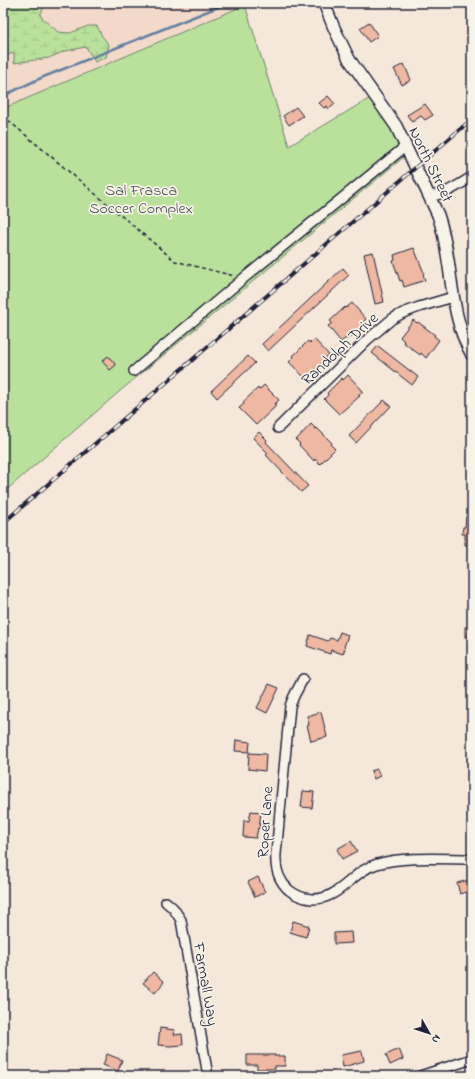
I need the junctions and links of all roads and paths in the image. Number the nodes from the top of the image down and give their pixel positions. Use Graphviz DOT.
graph roads {
  1 [pos="324,3"];
  2 [pos="3,116"];
  3 [pos="406,146"];
  4 [pos="472,177"];
  5 [pos="430,196"];
  6 [pos="244,278"];
  7 [pos="453,297"];
  8 [pos="472,355"];
  9 [pos="134,371"];
  10 [pos="278,428"];
  11 [pos="303,680"];
  12 [pos="472,859"];
  13 [pos="166,902"];
  14 [pos="472,1059"];
  15 [pos="208,1076"];
  16 [pos="420,1076"];
  1 -- 3 [label="main road, North Street"];
  2 -- 6 [label="path"];
  3 -- 5 [label="main road, North Street"];
  3 -- 6 [label="street"];
  4 -- 5 [label="street"];
  5 -- 7 [label="main road, North Street"];
  6 -- 9 [label="street"];
  7 -- 8 [label="main road, North Street"];
  7 -- 10 [label="street, Randolph Drive"];
  11 -- 12 [label="street, Roper Lane"];
  13 -- 15 [label="street, Farmall Way"];
  14 -- 16 [label="street"];
}
